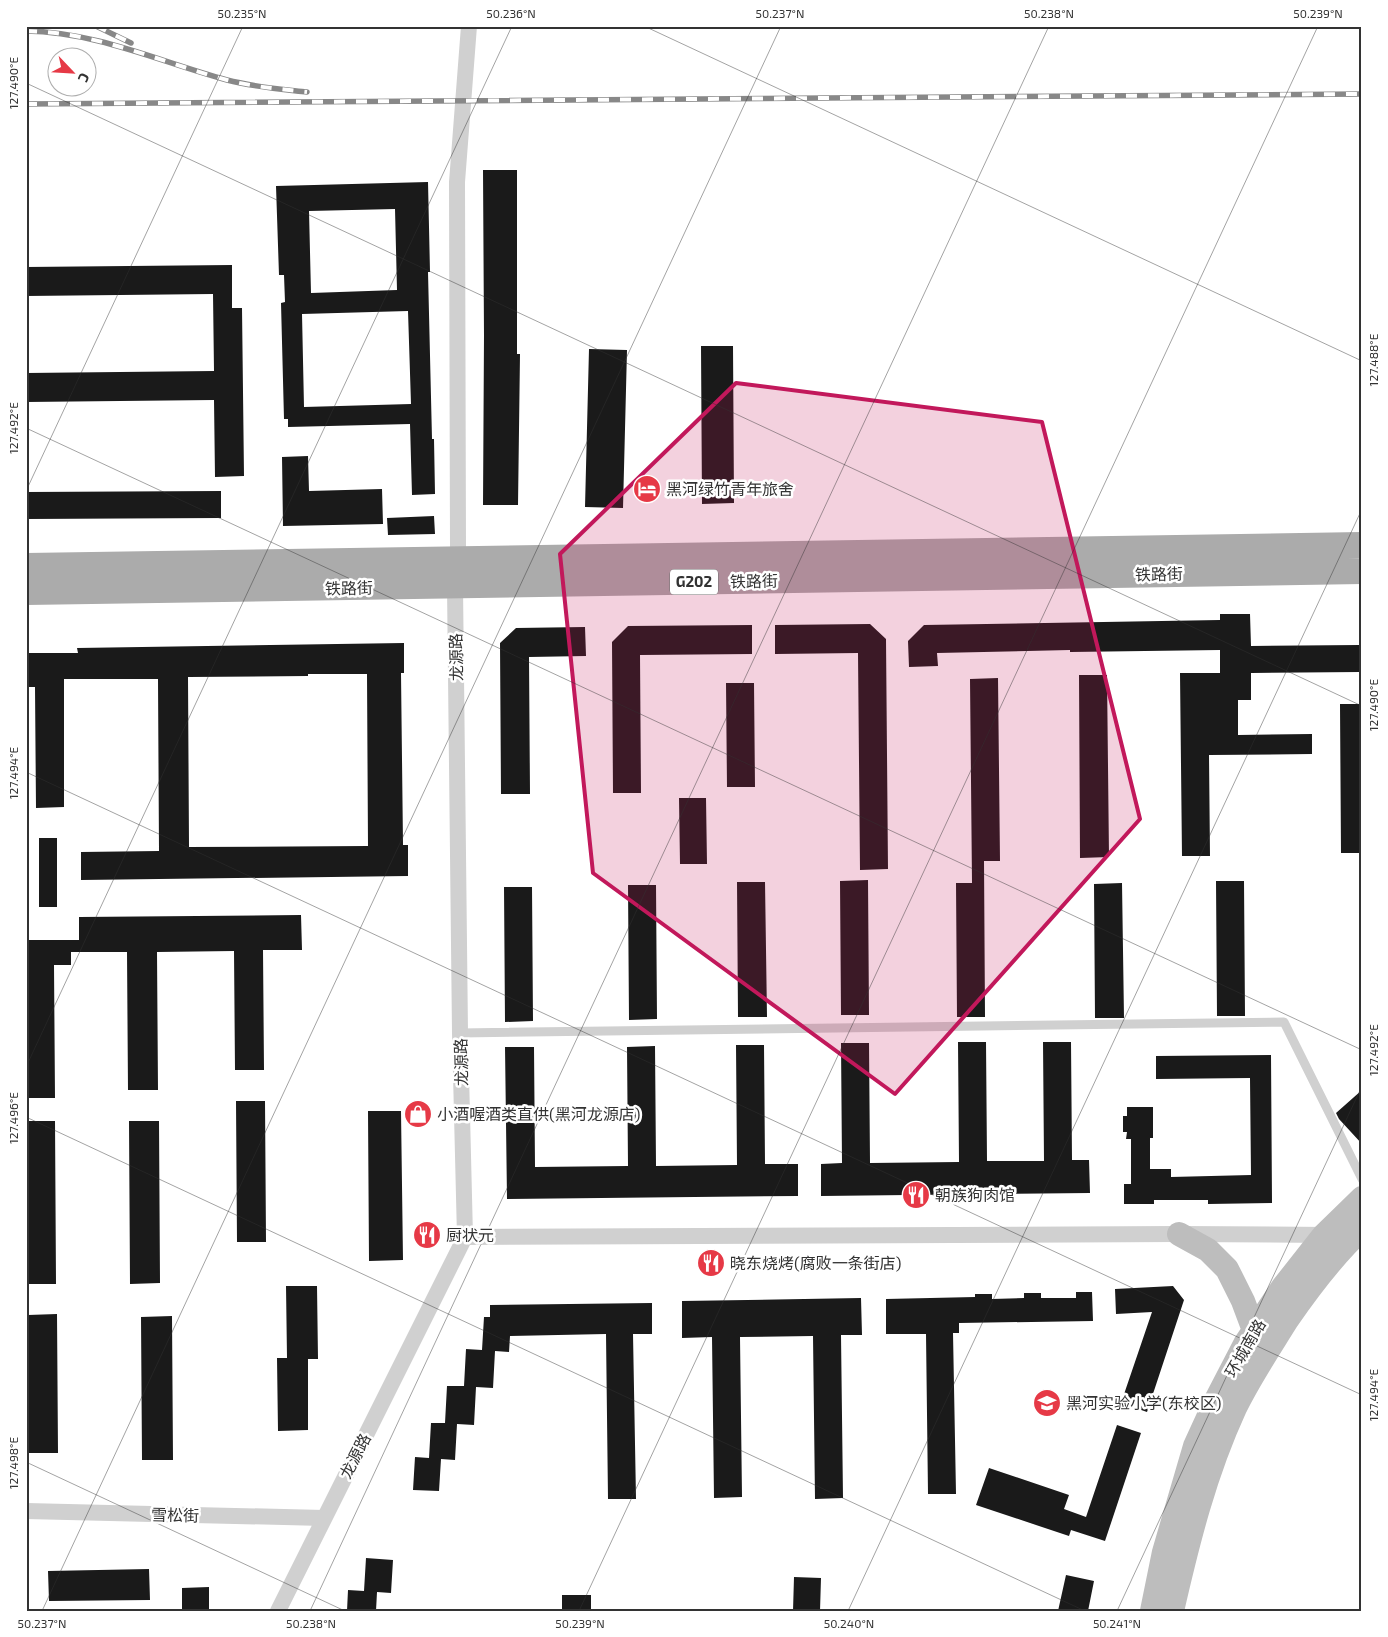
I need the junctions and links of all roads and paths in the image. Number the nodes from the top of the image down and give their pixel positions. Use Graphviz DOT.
graph roads {
  1 [pos="469,26"];
  2 [pos="1362,545"];
  3 [pos="458,558"];
  4 [pos="26,566"];
  5 [pos="1362,570"];
  6 [pos="455,586"];
  7 [pos="26,592"];
  8 [pos="460,1033"];
  9 [pos="1362,1179"];
  10 [pos="1362,1198"];
  11 [pos="1358,1233"];
  12 [pos="1179,1234"];
  13 [pos="1324,1235"];
  14 [pos="465,1237"];
  15 [pos="1254,1330"];
  16 [pos="1264,1356"];
  17 [pos="26,1511"];
  18 [pos="324,1518"];
  19 [pos="278,1611"];
  20 [pos="1152,1611"];
  21 [pos="1172,1611"];
  1 -- 3 [label="street, 龙源路"];
  2 -- 3 [label="main road, 铁路街 / G202"];
  3 -- 4 [label="main road, 铁路街 / G202"];
  3 -- 6 [label="street, 龙源路"];
  5 -- 6 [label="main road, 铁路街 / G202"];
  6 -- 7 [label="main road, 铁路街 / G202"];
  6 -- 8 [label="street, 龙源路"];
  8 -- 9 [label="lane"];
  8 -- 14 [label="street, 龙源路"];
  10 -- 13 [label="main road, 环城南路"];
  11 -- 13 [label="street"];
  11 -- 16 [label="main road, 环城南路"];
  12 -- 13 [label="street"];
  12 -- 14 [label="street"];
  12 -- 15 [label="main road"];
  13 -- 15 [label="main road, 环城南路"];
  14 -- 18 [label="street, 龙源路"];
  15 -- 16 [label="main road"];
  15 -- 20 [label="main road, 环城南路"];
  16 -- 21 [label="main road, 环城南路"];
  17 -- 18 [label="street, 雪松街"];
  18 -- 19 [label="street, 龙源路"];
}
